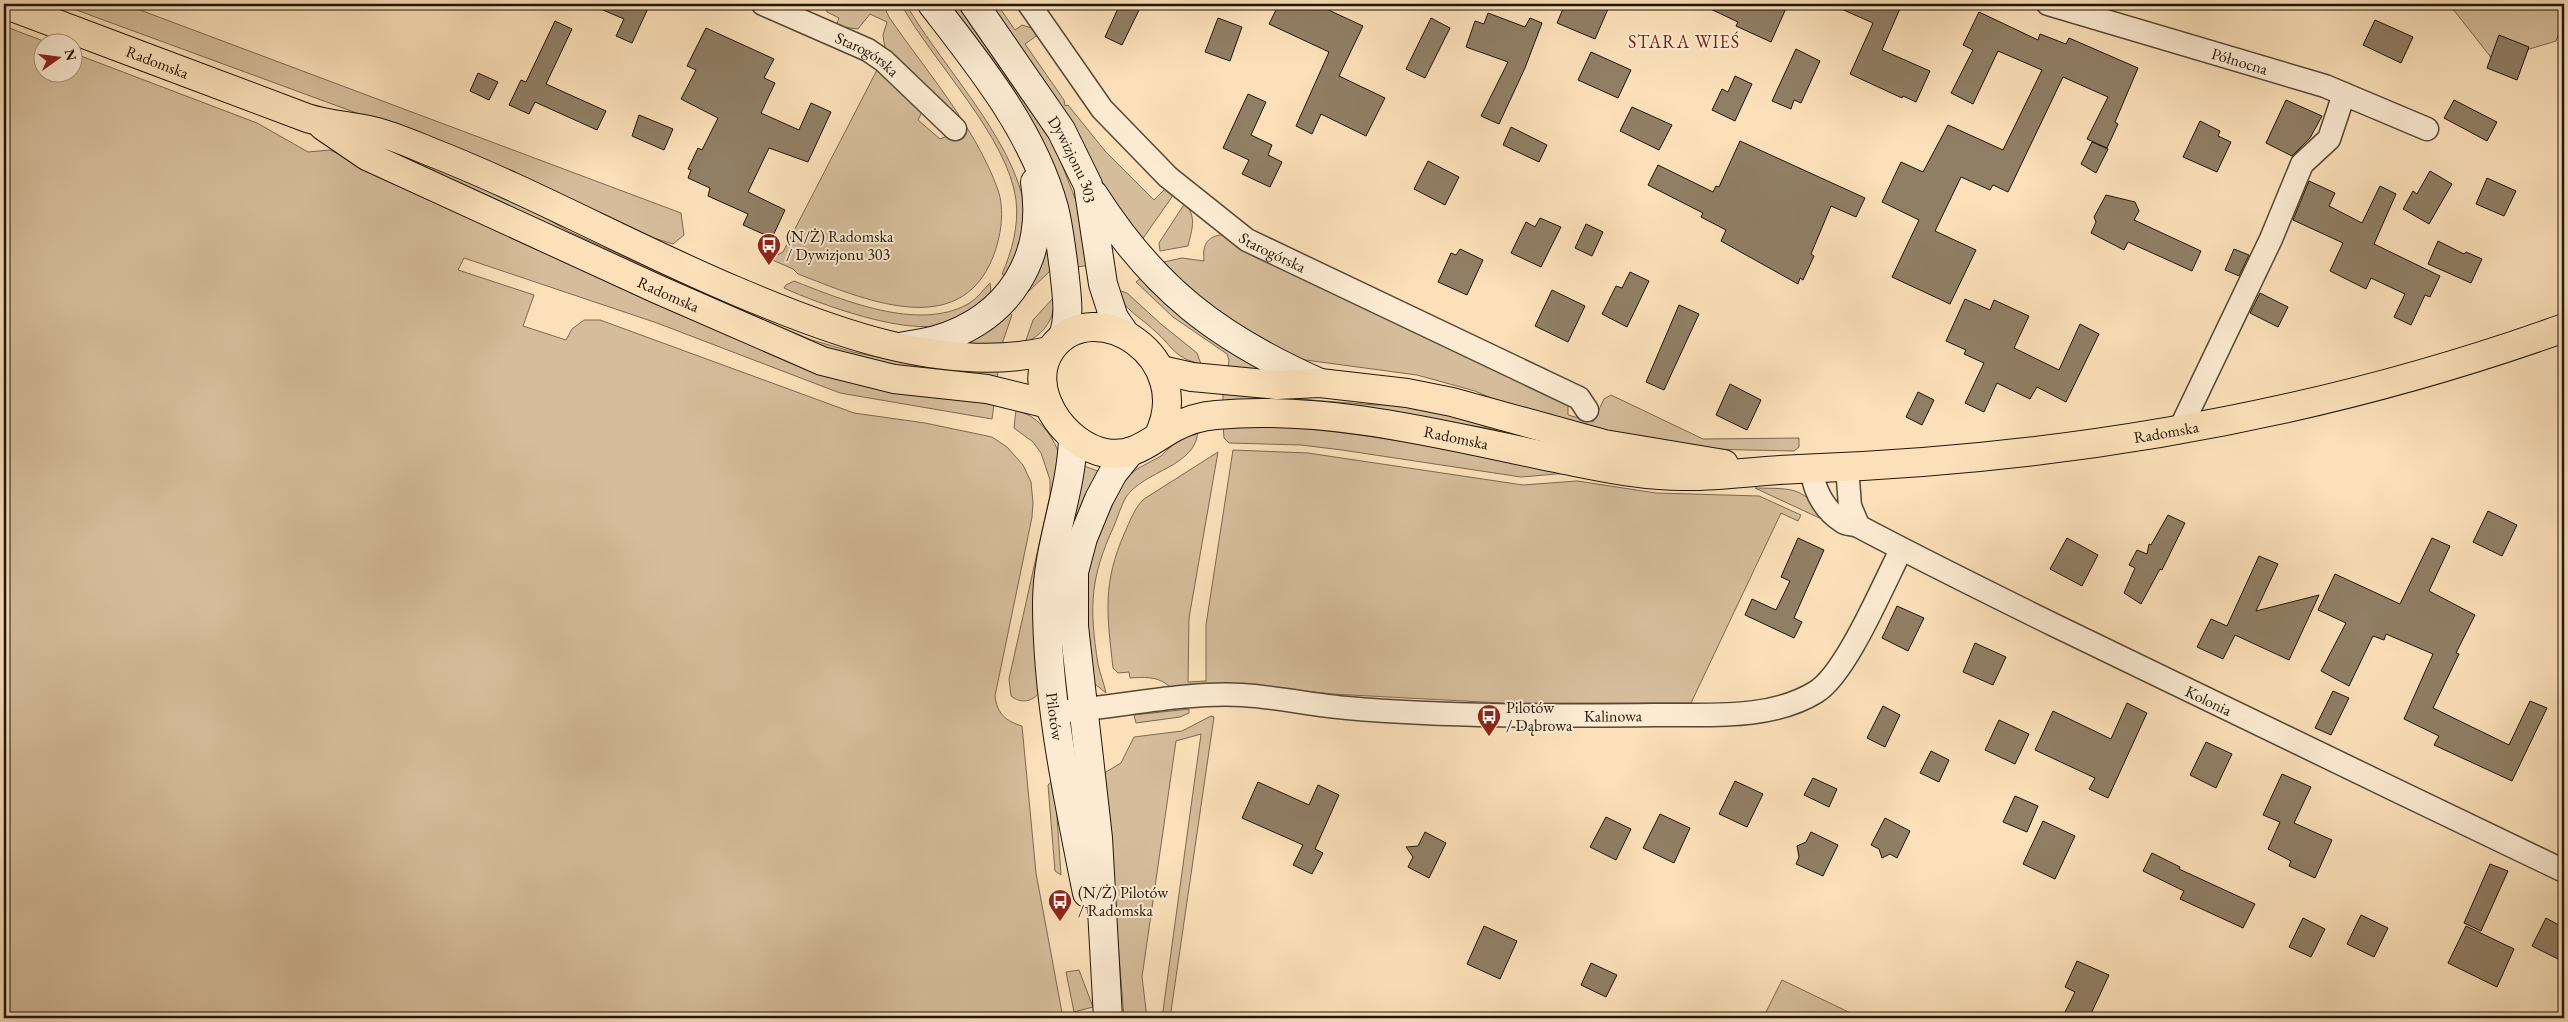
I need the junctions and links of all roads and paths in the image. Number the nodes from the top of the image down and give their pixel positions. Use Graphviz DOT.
graph roads {
  1 [pos="4,4"];
  2 [pos="763,4"];
  3 [pos="932,4"];
  4 [pos="974,4"];
  5 [pos="1029,4"];
  6 [pos="2048,4"];
  7 [pos="2344,94"];
  8 [pos="312,119"];
  9 [pos="955,129"];
  10 [pos="2427,129"];
  11 [pos="1030,146"];
  12 [pos="1088,185"];
  13 [pos="2564,328"];
  14 [pos="1125,334"];
  15 [pos="1056,344"];
  16 [pos="895,348"];
  17 [pos="1161,370"];
  18 [pos="1320,383"];
  19 [pos="1048,404"];
  20 [pos="1588,410"];
  21 [pos="2179,431"];
  22 [pos="1158,437"];
  23 [pos="1073,439"];
  24 [pos="1130,452"];
  25 [pos="1847,467"];
  26 [pos="1811,468"];
  27 [pos="1760,470"];
  28 [pos="1858,525"];
  29 [pos="1901,550"];
  30 [pos="1083,709"];
  31 [pos="1056,712"];
  32 [pos="2564,871"];
  33 [pos="1107,1005"];
  1 -- 8 [label="main road, Radomska"];
  2 -- 9 [label="street, Starogórska"];
  3 -- 11 [label="main road, Dywizjonu 303"];
  4 -- 12 [label="main road, Dywizjonu 303"];
  5 -- 20 [label="street, Starogórska"];
  6 -- 7 [label="street, Północna"];
  7 -- 10 [label="street, Północna"];
  7 -- 21 [label="street"];
  8 -- 16 [label="main road, Radomska"];
  8 -- 19 [label="main road, Radomska"];
  11 -- 15 [label="main road, Dywizjonu 303"];
  11 -- 16 [label="main road"];
  12 -- 14 [label="main road, Dywizjonu 303"];
  12 -- 18 [label="main road"];
  13 -- 21 [label="main road, Radomska"];
  14 -- 15 [label="main road"];
  14 -- 17 [label="main road"];
  15 -- 16 [label="main road, Radomska"];
  15 -- 19 [label="main road"];
  17 -- 18 [label="main road, Radomska"];
  17 -- 22 [label="main road"];
  18 -- 27 [label="main road, Radomska"];
  19 -- 23 [label="main road"];
  21 -- 25 [label="main road, Radomska"];
  22 -- 24 [label="main road"];
  22 -- 27 [label="main road, Radomska"];
  23 -- 24 [label="main road"];
  23 -- 31 [label="main road, Pilotów"];
  24 -- 30 [label="main road, Pilotów"];
  25 -- 26 [label="main road, Radomska"];
  25 -- 28 [label="street"];
  26 -- 27 [label="main road, Radomska"];
  26 -- 28 [label="street, Kolonia"];
  28 -- 29 [label="street, Kolonia"];
  29 -- 30 [label="street, Kalinowa"];
  29 -- 32 [label="street, Kolonia"];
  30 -- 31 [label="street, Kalinowa"];
  30 -- 33 [label="main road, Pilotów"];
  31 -- 33 [label="main road, Pilotów"];
}
